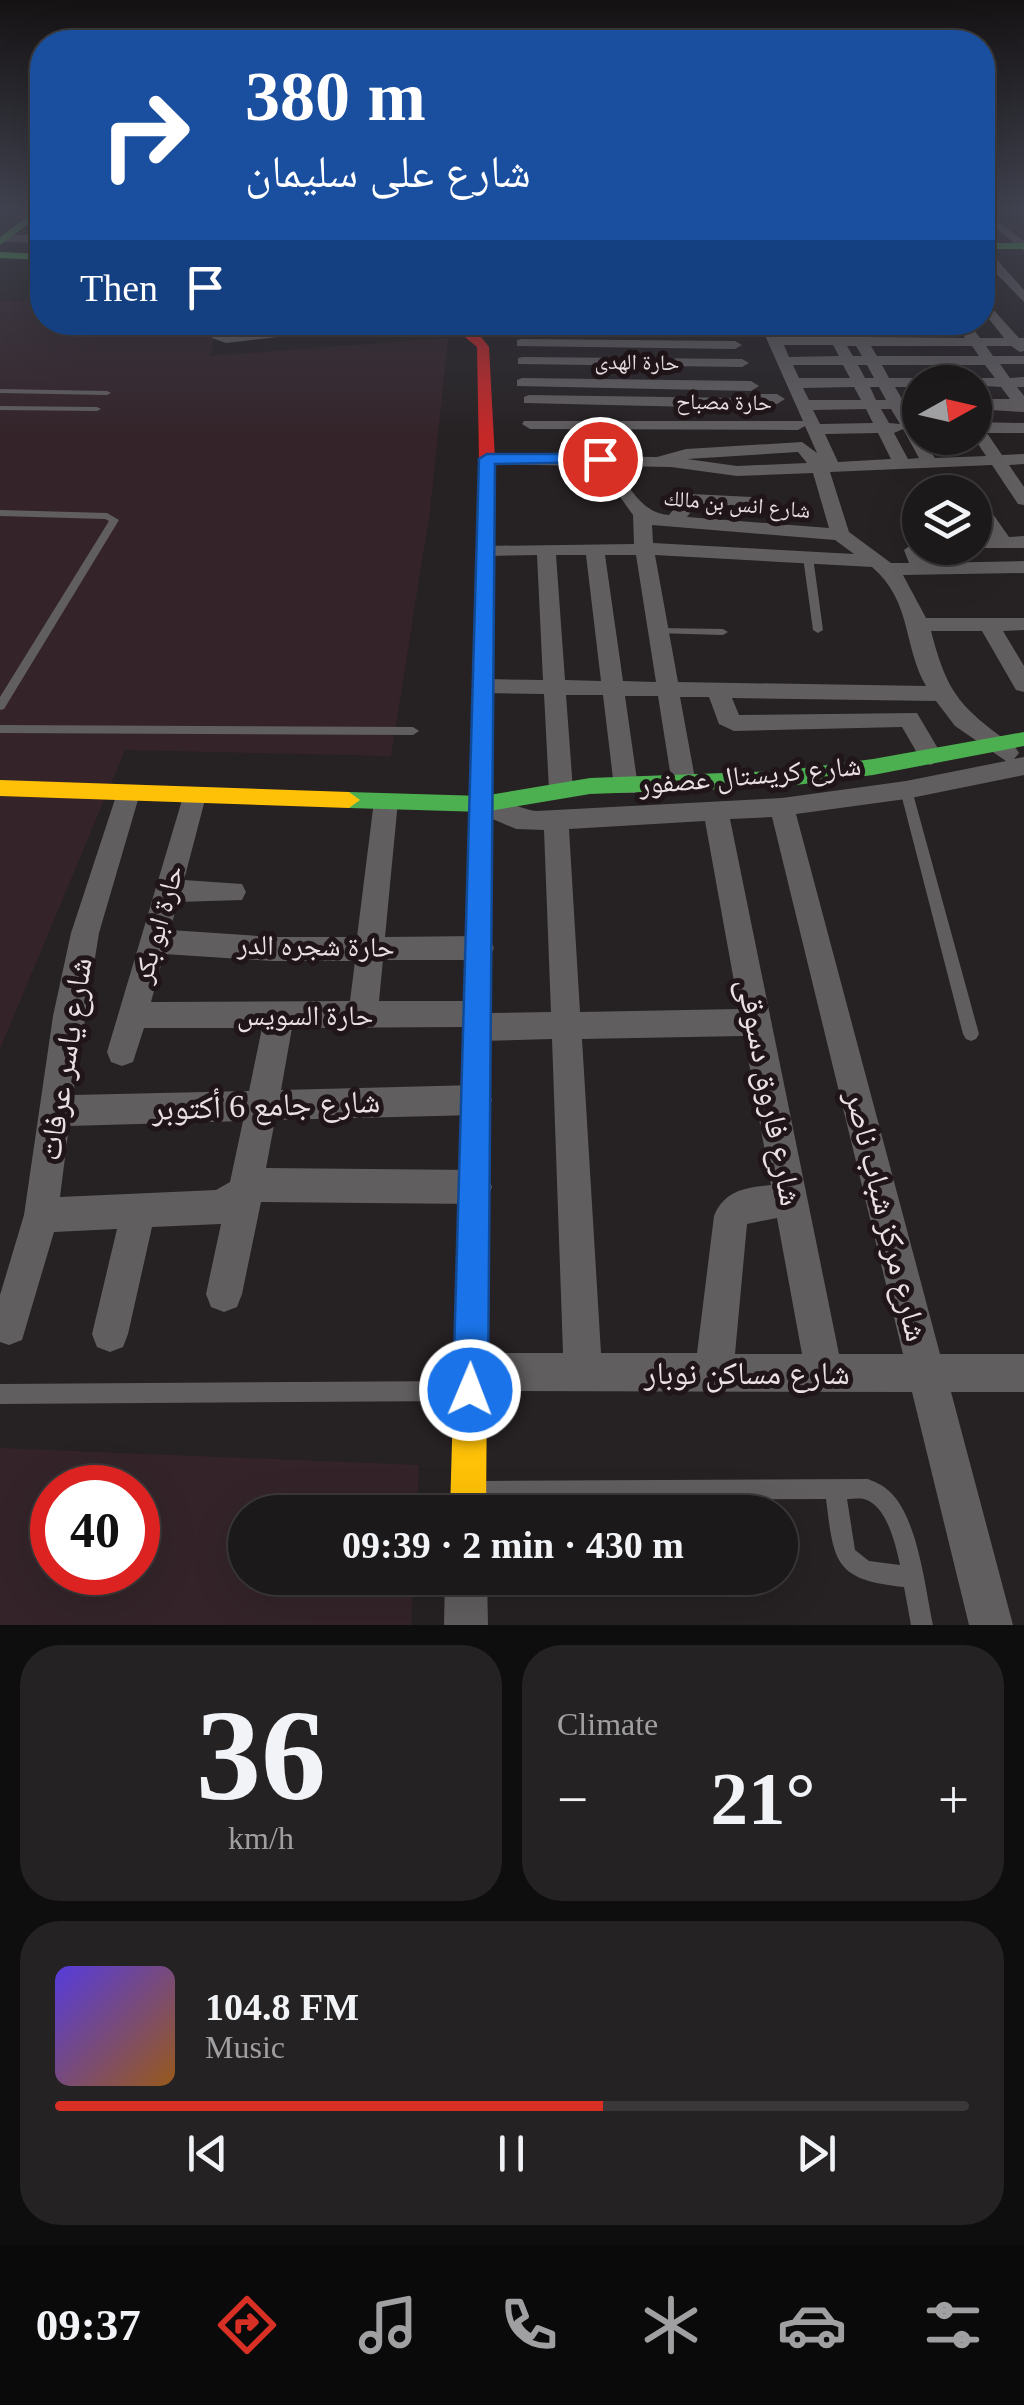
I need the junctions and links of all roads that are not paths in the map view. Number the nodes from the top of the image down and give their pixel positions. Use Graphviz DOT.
graph roads {
  1 [pos="998,286"];
  2 [pos="1022,294"];
  3 [pos="995,301"];
  4 [pos="995,318"];
  5 [pos="995,322"];
  6 [pos="999,322"];
  7 [pos="1024,322"];
  8 [pos="223,335"];
  9 [pos="258,335"];
  10 [pos="474,335"];
  11 [pos="521,335"];
  12 [pos="605,335"];
  13 [pos="656,335"];
  14 [pos="686,335"];
  15 [pos="835,335"];
  16 [pos="858,335"];
  17 [pos="914,335"];
  18 [pos="970,335"];
  19 [pos="838,341"];
  20 [pos="861,341"];
  21 [pos="918,341"];
  22 [pos="975,342"];
  23 [pos="522,343"];
  24 [pos="607,345"];
  25 [pos="659,346"];
  26 [pos="1022,349"];
  27 [pos="756,358"];
  28 [pos="872,360"];
  29 [pos="931,360"];
  30 [pos="990,360"];
  31 [pos="848,361"];
  32 [pos="523,362"];
  33 [pos="610,363"];
  34 [pos="664,364"];
  35 [pos="934,365"];
  36 [pos="522,382"];
  37 [pos="860,382"];
  38 [pos="884,382"];
  39 [pos="902,382"];
  40 [pos="992,382"];
  41 [pos="1005,382"];
  42 [pos="1024,382"];
  43 [pos="614,384"];
  44 [pos="669,384"];
  45 [pos="0,392"];
  46 [pos="107,393"];
  47 [pos="777,399"];
  48 [pos="529,400"];
  49 [pos="617,402"];
  50 [pos="674,404"];
  51 [pos="737,404"];
  52 [pos="897,404"];
  53 [pos="902,404"];
  54 [pos="992,404"];
  55 [pos="803,405"];
  56 [pos="872,405"];
  57 [pos="1023,405"];
  58 [pos="0,408"];
  59 [pos="97,410"];
  60 [pos="902,411"];
  61 [pos="530,424"];
  62 [pos="621,424"];
  63 [pos="679,424"];
  64 [pos="766,425"];
  65 [pos="884,428"];
  66 [pos="902,428"];
  67 [pos="992,428"];
  68 [pos="1024,428"];
  69 [pos="810,430"];
  70 [pos="685,449"];
  71 [pos="624,452"];
  72 [pos="992,453"];
  73 [pos="936,455"];
  74 [pos="530,458"];
  75 [pos="487,459"];
  76 [pos="600,459"];
  77 [pos="1024,459"];
  78 [pos="997,460"];
  79 [pos="660,461"];
  80 [pos="902,464"];
  81 [pos="826,466"];
  82 [pos="945,467"];
  83 [pos="713,469"];
  84 [pos="771,489"];
  85 [pos="1024,500"];
  86 [pos="752,502"];
  87 [pos="0,513"];
  88 [pos="642,516"];
  89 [pos="992,519"];
  90 [pos="672,523"];
  91 [pos="840,535"];
  92 [pos="1014,542"];
  93 [pos="644,548"];
  94 [pos="596,549"];
  95 [pos="486,550"];
  96 [pos="546,550"];
  97 [pos="808,557"];
  98 [pos="882,565"];
  99 [pos="920,565"];
  100 [pos="921,568"];
  101 [pos="1021,571"];
  102 [pos="990,624"];
  103 [pos="1024,624"];
  104 [pos="919,625"];
  105 [pos="818,630"];
  106 [pos="658,631"];
  107 [pos="723,632"];
  108 [pos="484,686"];
  109 [pos="1024,686"];
  110 [pos="555,687"];
  111 [pos="614,688"];
  112 [pos="668,689"];
  113 [pos="718,690"];
  114 [pos="942,694"];
  115 [pos="0,706"];
  116 [pos="0,729"];
  117 [pos="413,731"];
  118 [pos="1024,738"];
  119 [pos="994,744"];
  120 [pos="931,758"];
  121 [pos="1024,765"];
  122 [pos="684,784"];
  123 [pos="626,787"];
  124 [pos="0,788"];
  125 [pos="906,790"];
  126 [pos="128,793"];
  127 [pos="194,796"];
  128 [pos="386,801"];
  129 [pos="483,804"];
  130 [pos="559,805"];
  131 [pos="782,807"];
  132 [pos="716,812"];
  133 [pos="166,890"];
  134 [pos="233,892"];
  135 [pos="152,942"];
  136 [pos="370,948"];
  137 [pos="480,948"];
  138 [pos="363,1014"];
  139 [pos="132,1015"];
  140 [pos="280,1015"];
  141 [pos="478,1020"];
  142 [pos="756,1022"];
  143 [pos="566,1026"];
  144 [pos="972,1034"];
  145 [pos="122,1052"];
  146 [pos="476,1100"];
  147 [pos="262,1105"];
  148 [pos="56,1111"];
  149 [pos="475,1187"];
  150 [pos="246,1189"];
  151 [pos="791,1198"];
  152 [pos="140,1210"];
  153 [pos="41,1215"];
  154 [pos="224,1294"];
  155 [pos="9,1327"];
  156 [pos="110,1334"];
  157 [pos="583,1372"];
  158 [pos="714,1373"];
  159 [pos="824,1373"];
  160 [pos="927,1373"];
  161 [pos="1024,1373"];
  162 [pos="471,1381"];
  163 [pos="0,1394"];
  164 [pos="835,1488"];
  165 [pos="468,1495"];
  166 [pos="652,1495"];
  167 [pos="911,1577"];
  168 [pos="466,1595"];
  169 [pos="466,1625"];
  170 [pos="922,1625"];
  171 [pos="992,1625"];
  1 -- 2 [label="street"];
  2 -- 3 [label="street"];
  4 -- 6 [label="street"];
  5 -- 6 [label="street"];
  6 -- 7 [label="street"];
  6 -- 26 [label="street"];
  8 -- 9 [label="street"];
  10 -- 75 [label="street"];
  11 -- 23 [label="street"];
  12 -- 24 [label="street"];
  13 -- 25 [label="street"];
  14 -- 27 [label="street"];
  15 -- 19 [label="street"];
  16 -- 20 [label="street"];
  17 -- 21 [label="street"];
  18 -- 22 [label="street"];
  19 -- 20 [label="street"];
  19 -- 27 [label="street"];
  19 -- 31 [label="street"];
  20 -- 21 [label="street"];
  20 -- 28 [label="street"];
  21 -- 22 [label="street"];
  21 -- 29 [label="street"];
  22 -- 26 [label="street"];
  22 -- 30 [label="street"];
  23 -- 24 [label="street"];
  23 -- 32 [label="street"];
  24 -- 25 [label="street"];
  24 -- 33 [label="street"];
  25 -- 27 [label="street"];
  25 -- 34 [label="street"];
  26 -- 30 [label="street"];
  27 -- 31 [label="street"];
  27 -- 34 [label="street"];
  27 -- 37 [label="street"];
  27 -- 44 [label="street, حارة الهدى"];
  27 -- 47 [label="street"];
  27 -- 55 [label="street"];
  27 -- 64 [label="street"];
  28 -- 29 [label="street"];
  28 -- 31 [label="street"];
  28 -- 38 [label="street"];
  29 -- 30 [label="street"];
  29 -- 35 [label="street"];
  30 -- 41 [label="street"];
  31 -- 37 [label="street"];
  32 -- 33 [label="street"];
  32 -- 36 [label="street"];
  33 -- 34 [label="street"];
  33 -- 43 [label="street"];
  34 -- 44 [label="street"];
  36 -- 43 [label="street, حارة الهدى"];
  36 -- 48 [label="street"];
  37 -- 38 [label="street"];
  37 -- 56 [label="street"];
  38 -- 39 [label="street"];
  38 -- 52 [label="street"];
  40 -- 41 [label="street"];
  41 -- 42 [label="street"];
  41 -- 57 [label="street"];
  43 -- 44 [label="street, حارة الهدى"];
  43 -- 49 [label="street"];
  44 -- 50 [label="street"];
  45 -- 46 [label="lane"];
  48 -- 49 [label="street"];
  48 -- 61 [label="street"];
  49 -- 50 [label="street"];
  49 -- 62 [label="street"];
  50 -- 51 [label="street"];
  50 -- 63 [label="street"];
  52 -- 53 [label="street"];
  52 -- 56 [label="street"];
  52 -- 60 [label="street"];
  54 -- 57 [label="street"];
  55 -- 56 [label="street"];
  55 -- 69 [label="street"];
  56 -- 65 [label="street"];
  58 -- 59 [label="lane"];
  61 -- 62 [label="street, حارة مصباح"];
  61 -- 74 [label="street"];
  62 -- 63 [label="street, حارة مصباح"];
  62 -- 71 [label="street"];
  63 -- 64 [label="street, حارة مصباح"];
  63 -- 70 [label="street"];
  64 -- 69 [label="street, حارة مصباح"];
  65 -- 66 [label="street, حارة مصباح"];
  65 -- 69 [label="street, حارة مصباح"];
  65 -- 80 [label="street"];
  67 -- 68 [label="street"];
  69 -- 81 [label="street"];
  70 -- 71 [label="street"];
  70 -- 79 [label="street"];
  70 -- 81 [label="street"];
  71 -- 76 [label="street"];
  71 -- 79 [label="street"];
  72 -- 78 [label="street"];
  73 -- 82 [label="street"];
  74 -- 75 [label="street"];
  74 -- 76 [label="street"];
  75 -- 95 [label="street"];
  76 -- 88 [label="street, شارع انس بن مالك"];
  77 -- 78 [label="street"];
  78 -- 82 [label="street"];
  78 -- 85 [label="street"];
  79 -- 83 [label="street"];
  80 -- 81 [label="street"];
  80 -- 82 [label="street"];
  81 -- 83 [label="street"];
  81 -- 91 [label="street"];
  83 -- 84 [label="street"];
  86 -- 90 [label="street"];
  87 -- 115 [label="lane"];
  88 -- 90 [label="street, شارع انس بن مالك"];
  88 -- 93 [label="street"];
  89 -- 92 [label="street"];
  90 -- 91 [label="street, شارع انس بن مالك"];
  91 -- 98 [label="street"];
  93 -- 94 [label="street"];
  93 -- 97 [label="street"];
  93 -- 106 [label="street"];
  94 -- 96 [label="street"];
  94 -- 111 [label="street"];
  95 -- 96 [label="street"];
  95 -- 108 [label="street"];
  96 -- 110 [label="street"];
  97 -- 98 [label="street"];
  97 -- 105 [label="lane"];
  98 -- 100 [label="street"];
  98 -- 104 [label="street"];
  99 -- 100 [label="street"];
  100 -- 101 [label="street"];
  102 -- 103 [label="street"];
  102 -- 104 [label="street"];
  102 -- 109 [label="street"];
  104 -- 114 [label="street"];
  106 -- 107 [label="lane"];
  106 -- 112 [label="street"];
  108 -- 110 [label="street"];
  108 -- 129 [label="street"];
  110 -- 111 [label="street"];
  110 -- 130 [label="street"];
  111 -- 112 [label="street"];
  111 -- 123 [label="street"];
  112 -- 113 [label="street"];
  112 -- 122 [label="street"];
  113 -- 114 [label="street"];
  113 -- 120 [label="street"];
  114 -- 119 [label="street"];
  116 -- 117 [label="lane"];
  118 -- 119 [label="street, شارع كريستال عصفور"];
  119 -- 120 [label="street, شارع كريستال عصفور"];
  119 -- 121 [label="street"];
  120 -- 122 [label="street, شارع كريستال عصفور"];
  121 -- 125 [label="street, شارع كريستال عصفور"];
  122 -- 123 [label="street, شارع كريستال عصفور"];
  123 -- 130 [label="street, شارع كريستال عصفور"];
  124 -- 126 [label="street, شارع كريستال عصفور"];
  125 -- 131 [label="street, شارع كريستال عصفور"];
  125 -- 144 [label="lane"];
  126 -- 127 [label="street, شارع كريستال عصفور"];
  126 -- 148 [label="street, شارع ياسر عرفات"];
  127 -- 128 [label="street, شارع كريستال عصفور"];
  127 -- 133 [label="street, حارة ابو بكر"];
  128 -- 129 [label="street, شارع كريستال عصفور"];
  128 -- 136 [label="street"];
  129 -- 130 [label="street, شارع كريستال عصفور"];
  129 -- 137 [label="street"];
  130 -- 132 [label="street, شارع كريستال عصفور"];
  130 -- 143 [label="street"];
  131 -- 132 [label="street, شارع كريستال عصفور"];
  131 -- 160 [label="street, شارع مركز شباب ناصر"];
  132 -- 142 [label="street, شارع فاروق دسوقى"];
  133 -- 134 [label="street"];
  133 -- 135 [label="street, حارة ابو بكر"];
  135 -- 136 [label="street, حارة شجره الدر"];
  135 -- 139 [label="street, حارة ابو بكر"];
  136 -- 137 [label="street, حارة شجره الدر"];
  136 -- 138 [label="street"];
  137 -- 141 [label="street"];
  138 -- 140 [label="street, حارة السويس"];
  138 -- 141 [label="street, حارة السويس"];
  139 -- 140 [label="street, حارة السويس"];
  139 -- 145 [label="street, حارة ابو بكر"];
  140 -- 147 [label="street"];
  141 -- 143 [label="street, حارة السويس"];
  141 -- 146 [label="street"];
  142 -- 143 [label="street, حارة السويس"];
  142 -- 151 [label="street, شارع فاروق دسوقى"];
  143 -- 157 [label="street"];
  146 -- 147 [label="street, شارع جامع 6 أكتوبر"];
  146 -- 149 [label="street"];
  147 -- 148 [label="street, شارع جامع 6 أكتوبر"];
  147 -- 150 [label="street"];
  148 -- 153 [label="street, شارع ياسر عرفات"];
  149 -- 150 [label="street"];
  149 -- 162 [label="street"];
  150 -- 152 [label="street"];
  150 -- 154 [label="street"];
  151 -- 158 [label="street"];
  151 -- 159 [label="street, شارع فاروق دسوقى"];
  152 -- 153 [label="street"];
  152 -- 156 [label="street"];
  153 -- 155 [label="street, شارع ياسر عرفات"];
  157 -- 158 [label="street, شارع مساكن نوبار"];
  157 -- 162 [label="street, شارع مساكن نوبار"];
  158 -- 159 [label="street, شارع مساكن نوبار"];
  159 -- 160 [label="street, شارع مساكن نوبار"];
  160 -- 161 [label="street, شارع مساكن نوبار"];
  160 -- 171 [label="street, شارع مركز شباب ناصر"];
  162 -- 163 [label="lane"];
  162 -- 165 [label="street"];
  164 -- 166 [label="lane"];
  164 -- 167 [label="lane"];
  164 -- 167 [label="lane"];
  167 -- 170 [label="lane"];
  168 -- 169 [label="street"];
}
